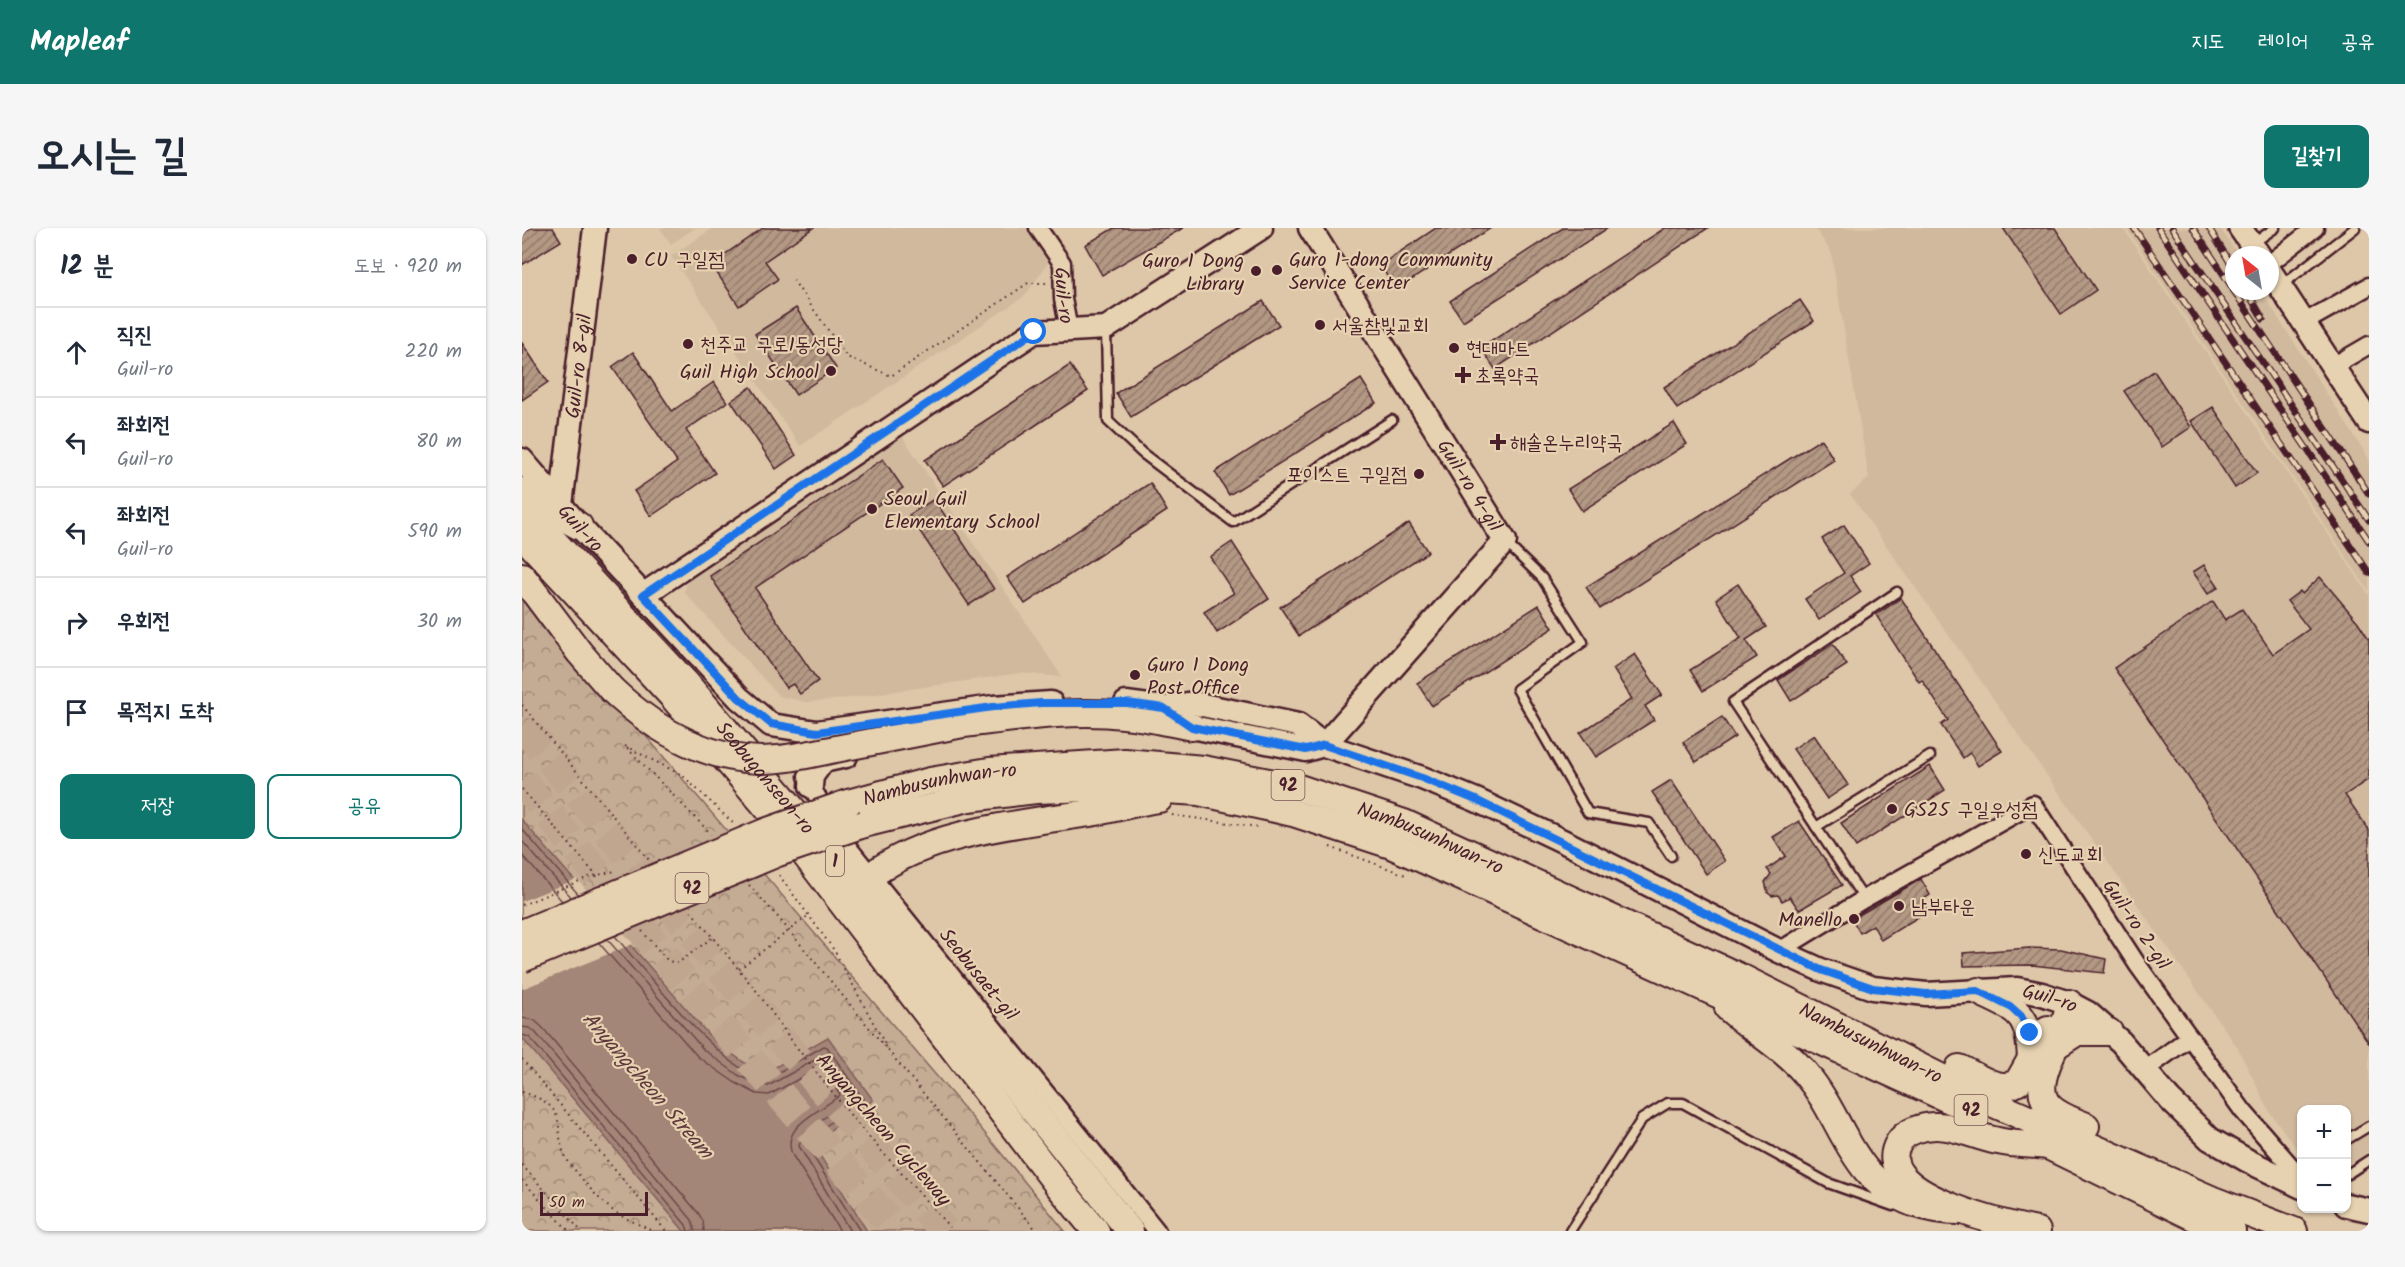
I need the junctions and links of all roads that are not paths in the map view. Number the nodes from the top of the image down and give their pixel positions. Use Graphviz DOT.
graph roads {
  1 [pos="595,228"];
  2 [pos="1038,228"];
  3 [pos="1262,228"];
  4 [pos="1310,228"];
  5 [pos="2275,228"];
  6 [pos="2315,228"];
  7 [pos="2355,228"];
  8 [pos="2250,242"];
  9 [pos="2279,255"];
  10 [pos="2279,276"];
  11 [pos="2279,285"];
  12 [pos="2369,286"];
  13 [pos="2305,322"];
  14 [pos="1106,328"];
  15 [pos="1069,330"];
  16 [pos="2369,345"];
  17 [pos="2333,366"];
  18 [pos="2366,411"];
  19 [pos="1392,420"];
  20 [pos="522,460"];
  21 [pos="522,491"];
  22 [pos="561,505"];
  23 [pos="522,507"];
  24 [pos="579,526"];
  25 [pos="522,535"];
  26 [pos="1505,541"];
  27 [pos="522,576"];
  28 [pos="1897,592"];
  29 [pos="643,595"];
  30 [pos="1164,708"];
  31 [pos="771,724"];
  32 [pos="1192,727"];
  33 [pos="817,732"];
  34 [pos="1324,745"];
  35 [pos="1930,756"];
  36 [pos="803,758"];
  37 [pos="811,786"];
  38 [pos="1199,792"];
  39 [pos="1816,827"];
  40 [pos="1671,856"];
  41 [pos="872,875"];
  42 [pos="1864,899"];
  43 [pos="522,933"];
  44 [pos="1779,951"];
  45 [pos="522,959"];
  46 [pos="1709,991"];
  47 [pos="1978,991"];
  48 [pos="2069,1003"];
  49 [pos="1854,1032"];
  50 [pos="2109,1032"];
  51 [pos="2190,1037"];
  52 [pos="2055,1046"];
  53 [pos="2031,1059"];
  54 [pos="2145,1070"];
  55 [pos="2369,1126"];
  56 [pos="2351,1137"];
  57 [pos="2048,1146"];
  58 [pos="2369,1160"];
  59 [pos="2351,1172"];
  60 [pos="2297,1177"];
  61 [pos="2297,1178"];
  62 [pos="2351,1194"];
  63 [pos="2369,1197"];
  64 [pos="2213,1200"];
  65 [pos="2351,1206"];
  66 [pos="2369,1210"];
  67 [pos="1951,1211"];
  68 [pos="1096,1231"];
  69 [pos="1130,1231"];
  70 [pos="1157,1231"];
  71 [pos="1570,1231"];
  72 [pos="2037,1231"];
  73 [pos="2232,1231"];
  74 [pos="2294,1231"];
  1 -- 22 [label="main road, Guil-ro 8-gil"];
  2 -- 15 [label="street, Guil-ro"];
  3 -- 14 [label="main road"];
  4 -- 26 [label="main road, Guil-ro 4-gil"];
  5 -- 8 [label="lane"];
  6 -- 9 [label="street"];
  7 -- 10 [label="lane"];
  11 -- 13 [label="main road"];
  12 -- 13 [label="street"];
  13 -- 17 [label="main road"];
  14 -- 15 [label="main road"];
  14 -- 19 [label="lane"];
  15 -- 29 [label="main road, Guil-ro"];
  16 -- 17 [label="street"];
  17 -- 18 [label="main road"];
  20 -- 22 [label="main road, Guil-ro"];
  21 -- 24 [label="main road"];
  22 -- 24 [label="main road, Guil-ro"];
  23 -- 69 [label="main road, Seobuganseon-ro / 1"];
  24 -- 29 [label="main road, Guil-ro"];
  25 -- 68 [label="main road, Seobuganseon-ro / 1"];
  26 -- 34 [label="main road, Guil-ro 4-gil"];
  26 -- 40 [label="lane"];
  27 -- 32 [label="main road, bridge"];
  28 -- 39 [label="lane"];
  29 -- 31 [label="main road, Guil-ro"];
  30 -- 32 [label="main road, Guil-ro"];
  30 -- 33 [label="main road, Guil-ro"];
  30 -- 34 [label="main road, Guil-ro"];
  31 -- 33 [label="main road, Guil-ro"];
  31 -- 36 [label="main road"];
  32 -- 34 [label="main road, Guil-ro"];
  32 -- 37 [label="main road"];
  33 -- 36 [label="street"];
  34 -- 44 [label="main road, Guil-ro"];
  35 -- 39 [label="lane"];
  36 -- 37 [label="street, Seobusaet-gil"];
  37 -- 41 [label="street, Seobusaet-gil"];
  38 -- 41 [label="main road"];
  38 -- 45 [label="main road, Nambusunhwan-ro / 92, bridge"];
  38 -- 46 [label="main road, Nambusunhwan-ro / 92"];
  39 -- 42 [label="lane"];
  41 -- 70 [label="street, Seobusaet-gil"];
  42 -- 44 [label="street, Guil-ro 2-gil"];
  42 -- 51 [label="street, Guil-ro 2-gil"];
  43 -- 49 [label="main road, Nambusunhwan-ro / 92, bridge"];
  44 -- 47 [label="main road, Guil-ro"];
  46 -- 57 [label="main road, Nambusunhwan-ro / 92"];
  46 -- 67 [label="main road"];
  47 -- 48 [label="main road, Guil-ro"];
  47 -- 53 [label="main road"];
  48 -- 50 [label="main road, Guil-ro"];
  48 -- 52 [label="main road"];
  48 -- 53 [label="main road"];
  49 -- 53 [label="main road"];
  49 -- 64 [label="main road, Nambusunhwan-ro / 92"];
  50 -- 52 [label="main road"];
  50 -- 54 [label="main road, Guil-ro"];
  51 -- 54 [label="street"];
  51 -- 60 [label="street, Guil-ro 2-gil"];
  52 -- 64 [label="main road"];
  54 -- 61 [label="main road, Guil-ro"];
  55 -- 56 [label="lane"];
  57 -- 67 [label="main road"];
  57 -- 73 [label="main road, Nambusunhwan-ro / 92"];
  58 -- 59 [label="lane"];
  62 -- 63 [label="main road"];
  64 -- 74 [label="main road, Nambusunhwan-ro / 92"];
  65 -- 66 [label="main road"];
  67 -- 71 [label="lane"];
  67 -- 72 [label="main road"];
}
